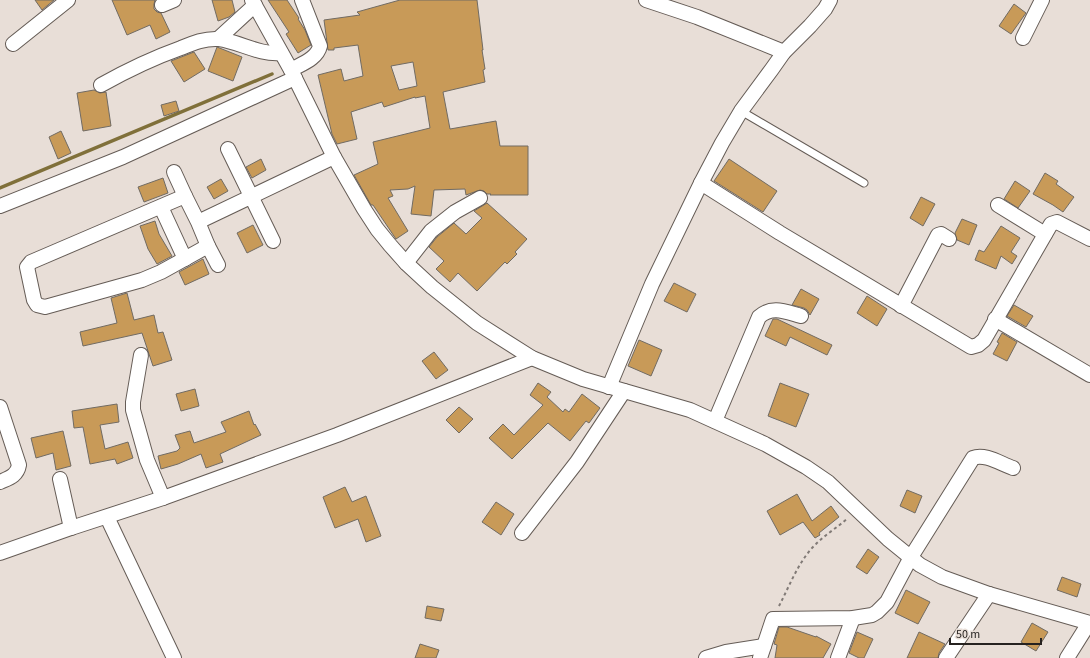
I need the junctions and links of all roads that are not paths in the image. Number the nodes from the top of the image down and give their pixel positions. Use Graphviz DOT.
graph roads {
  1 [pos="68,0"];
  2 [pos="302,0"];
  3 [pos="646,0"];
  4 [pos="830,0"];
  5 [pos="1042,0"];
  6 [pos="253,3"];
  7 [pos="1023,38"];
  8 [pos="218,39"];
  9 [pos="13,44"];
  10 [pos="281,52"];
  11 [pos="784,52"];
  12 [pos="293,74"];
  13 [pos="101,85"];
  14 [pos="741,111"];
  15 [pos="228,149"];
  16 [pos="334,157"];
  17 [pos="174,172"];
  18 [pos="701,183"];
  19 [pos="864,183"];
  20 [pos="185,196"];
  21 [pos="251,197"];
  22 [pos="480,198"];
  23 [pos="998,205"];
  24 [pos="0,206"];
  25 [pos="160,207"];
  26 [pos="198,222"];
  27 [pos="1046,234"];
  28 [pos="950,239"];
  29 [pos="1090,239"];
  30 [pos="273,241"];
  31 [pos="208,246"];
  32 [pos="185,259"];
  33 [pos="406,263"];
  34 [pos="218,265"];
  35 [pos="901,306"];
  36 [pos="802,316"];
  37 [pos="996,319"];
  38 [pos="141,355"];
  39 [pos="532,358"];
  40 [pos="1090,375"];
  41 [pos="609,387"];
  42 [pos="624,391"];
  43 [pos="0,407"];
  44 [pos="715,421"];
  45 [pos="1013,468"];
  46 [pos="60,479"];
  47 [pos="0,482"];
  48 [pos="163,498"];
  49 [pos="106,518"];
  50 [pos="71,528"];
  51 [pos="522,533"];
  52 [pos="0,552"];
  53 [pos="911,557"];
  54 [pos="989,594"];
  55 [pos="853,618"];
  56 [pos="1090,623"];
  57 [pos="762,652"];
  58 [pos="174,658"];
  59 [pos="706,658"];
  60 [pos="838,658"];
  61 [pos="946,658"];
  62 [pos="1067,658"];
  1 -- 9 [label="street"];
  2 -- 12 [label="street"];
  3 -- 11 [label="street"];
  4 -- 11 [label="street"];
  5 -- 7 [label="street"];
  6 -- 8 [label="street"];
  6 -- 10 [label="street"];
  8 -- 10 [label="street"];
  8 -- 13 [label="street"];
  10 -- 12 [label="street"];
  11 -- 14 [label="street"];
  12 -- 16 [label="street"];
  12 -- 24 [label="street"];
  14 -- 18 [label="street"];
  14 -- 19 [label="lane"];
  15 -- 21 [label="street"];
  16 -- 21 [label="street"];
  16 -- 33 [label="street"];
  17 -- 20 [label="street"];
  18 -- 35 [label="street"];
  18 -- 41 [label="street"];
  20 -- 25 [label="street"];
  20 -- 26 [label="street"];
  21 -- 26 [label="street"];
  21 -- 30 [label="street"];
  22 -- 33 [label="street"];
  23 -- 27 [label="street"];
  25 -- 32 [label="street"];
  25 -- 32 [label="street"];
  26 -- 31 [label="street"];
  27 -- 29 [label="street"];
  27 -- 37 [label="street"];
  28 -- 35 [label="street"];
  31 -- 32 [label="street"];
  31 -- 34 [label="street"];
  33 -- 39 [label="street"];
  35 -- 37 [label="street"];
  36 -- 44 [label="street"];
  37 -- 40 [label="street"];
  38 -- 48 [label="street"];
  39 -- 41 [label="street"];
  39 -- 48 [label="street"];
  41 -- 42 [label="street"];
  42 -- 44 [label="street"];
  42 -- 51 [label="street"];
  43 -- 47 [label="street"];
  44 -- 53 [label="street"];
  45 -- 53 [label="street"];
  46 -- 50 [label="street"];
  48 -- 49 [label="street"];
  49 -- 50 [label="street"];
  49 -- 58 [label="street"];
  50 -- 52 [label="street"];
  53 -- 54 [label="street"];
  53 -- 55 [label="street"];
  54 -- 56 [label="street"];
  54 -- 61 [label="street"];
  55 -- 57 [label="street"];
  55 -- 60 [label="street"];
  56 -- 62 [label="street"];
  57 -- 59 [label="street"];
}
